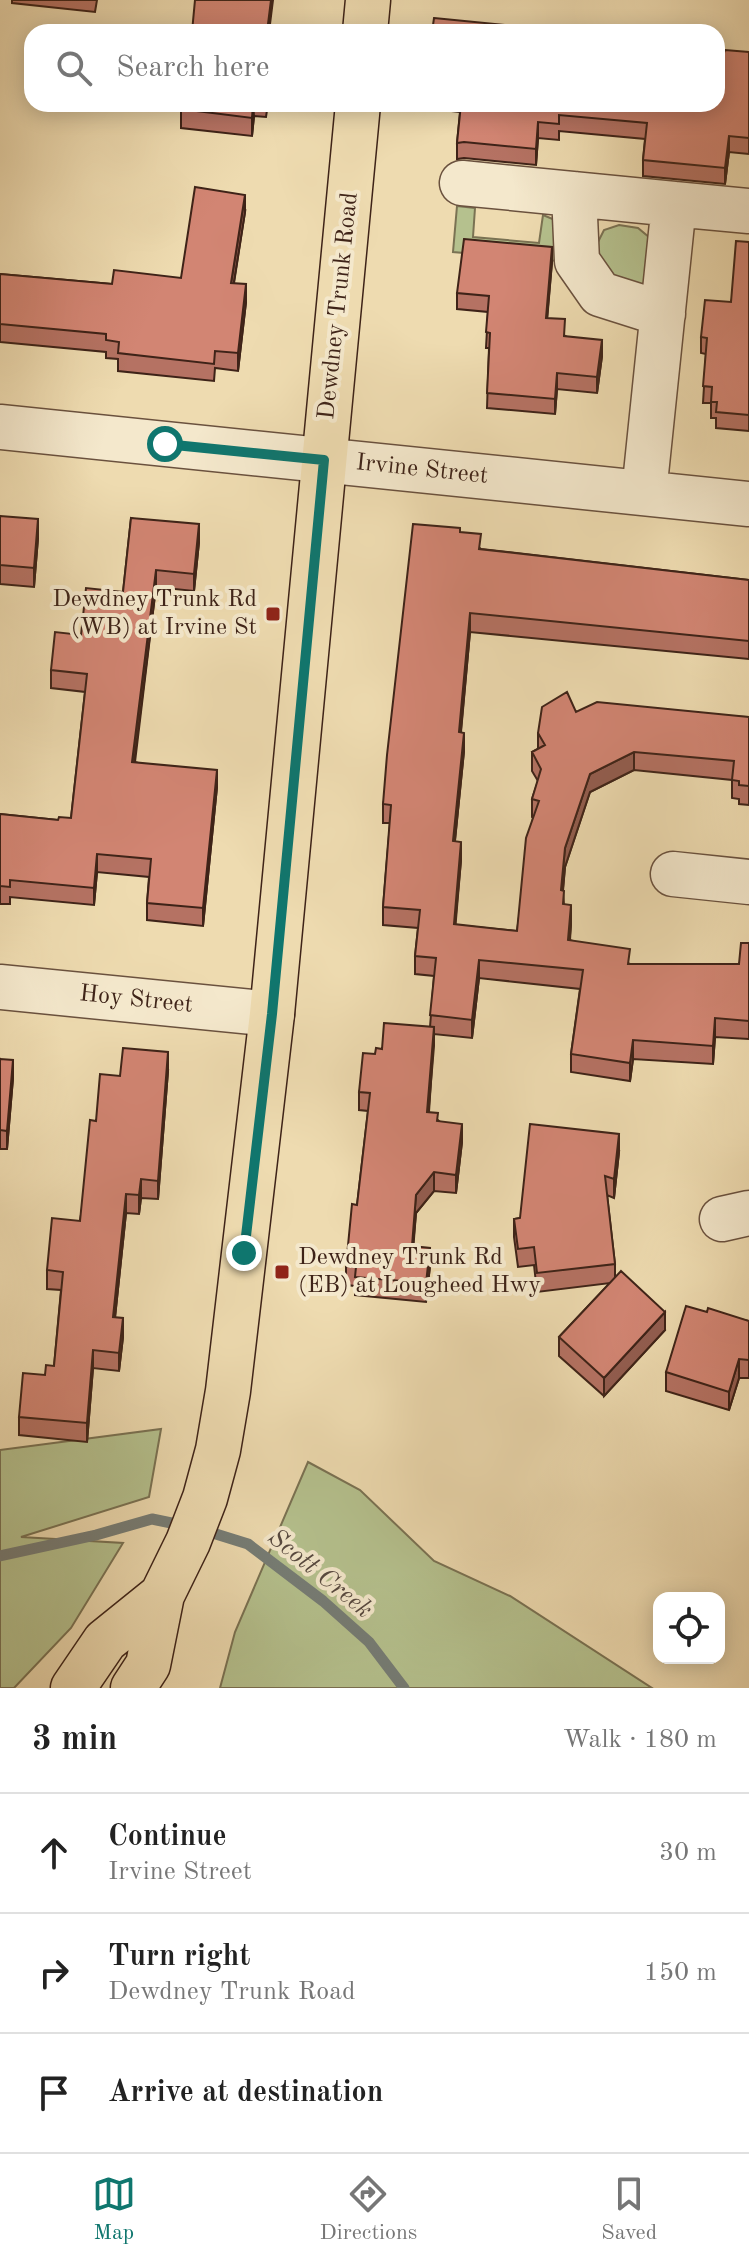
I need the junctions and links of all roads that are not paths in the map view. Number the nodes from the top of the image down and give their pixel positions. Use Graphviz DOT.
graph roads {
  1 [pos="368,0"];
  2 [pos="366,24"];
  3 [pos="357,112"];
  4 [pos="462,183"];
  5 [pos="574,194"];
  6 [pos="674,204"];
  7 [pos="749,211"];
  8 [pos="663,314"];
  9 [pos="0,427"];
  10 [pos="324,460"];
  11 [pos="644,493"];
  12 [pos="749,504"];
  13 [pos="673,874"];
  14 [pos="749,882"];
  15 [pos="0,987"];
  16 [pos="272,1014"];
  17 [pos="165,1589"];
  18 [pos="73,1688"];
  19 [pos="133,1688"];
  1 -- 2 [label="main road"];
  3 -- 10 [label="main road, Dewdney Trunk Road"];
  4 -- 5 [label="street"];
  5 -- 6 [label="street"];
  5 -- 8 [label="street"];
  6 -- 7 [label="street"];
  6 -- 8 [label="street"];
  8 -- 11 [label="street"];
  9 -- 10 [label="street, Irvine Street"];
  10 -- 11 [label="street, Irvine Street"];
  10 -- 16 [label="main road, Dewdney Trunk Road"];
  11 -- 12 [label="street, Irvine Street"];
  13 -- 14 [label="street"];
  15 -- 16 [label="street, Hoy Street"];
  16 -- 17 [label="main road, Dewdney Trunk Road"];
  17 -- 18 [label="main road, Dewdney Trunk Road"];
  17 -- 19 [label="main road, Dewdney Trunk Road"];
}
